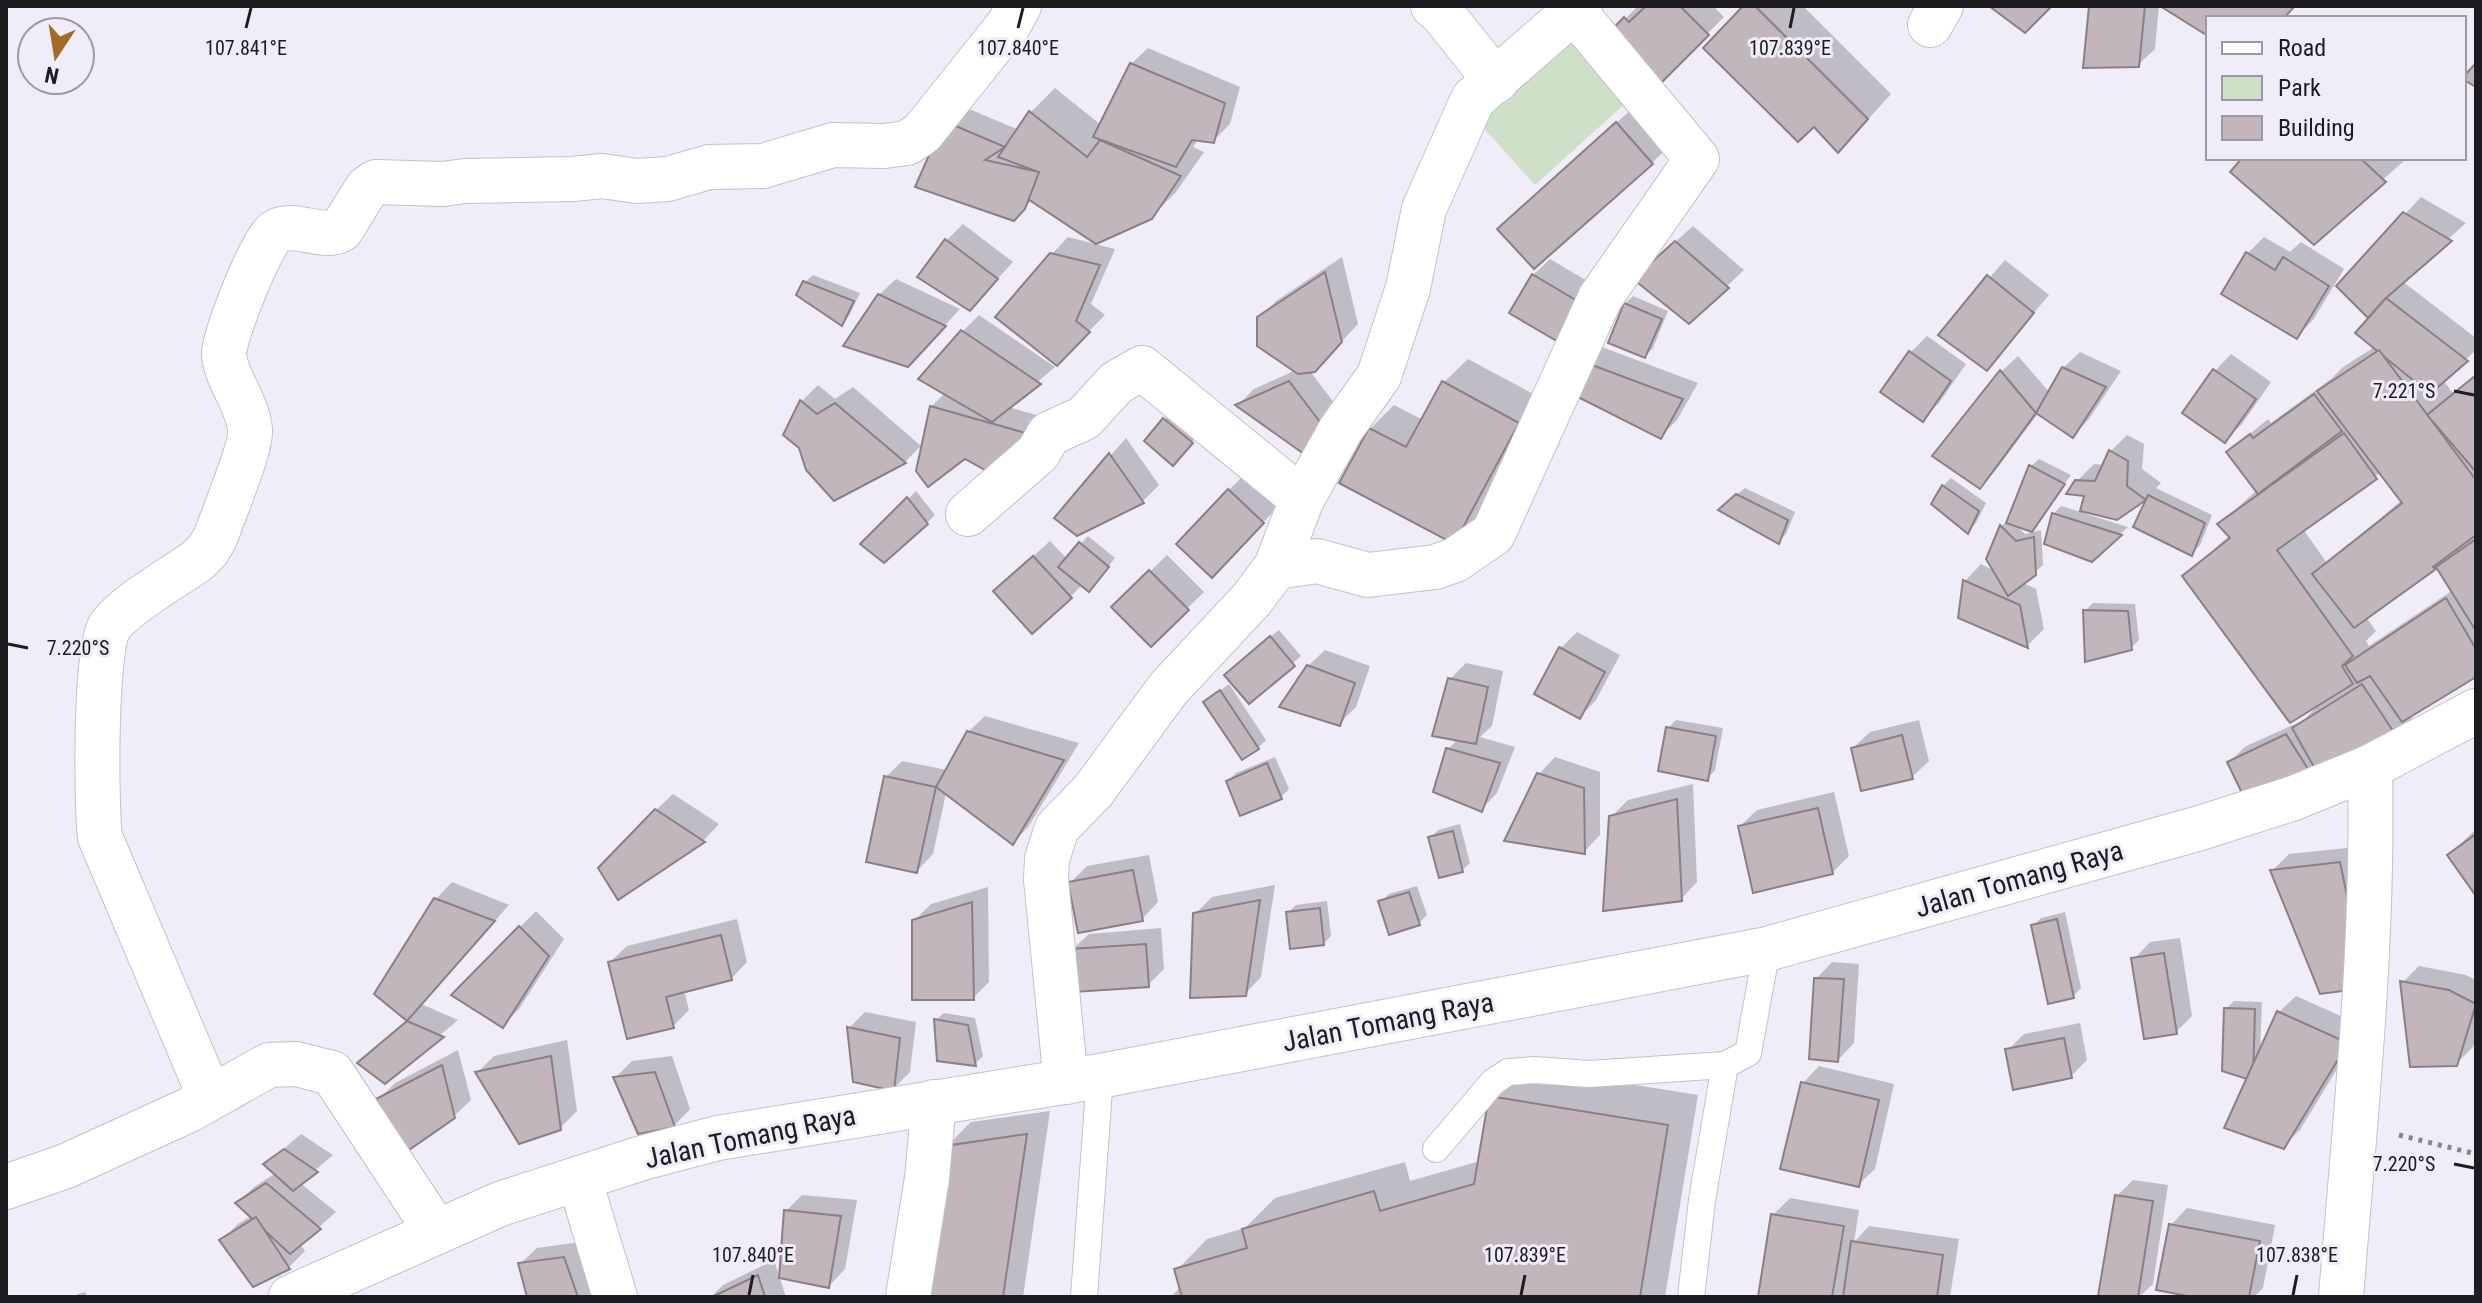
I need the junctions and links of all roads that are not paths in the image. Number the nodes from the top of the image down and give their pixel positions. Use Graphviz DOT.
graph roads {
  1 [pos="1019,6"];
  2 [pos="1433,6"];
  3 [pos="1577,9"];
  4 [pos="1496,81"];
  5 [pos="1302,499"];
  6 [pos="968,514"];
  7 [pos="1276,567"];
  8 [pos="2476,711"];
  9 [pos="2370,767"];
  10 [pos="1760,950"];
  11 [pos="1730,1062"];
  12 [pos="1083,1079"];
  13 [pos="210,1097"];
  14 [pos="934,1102"];
  15 [pos="1436,1149"];
  16 [pos="579,1178"];
  17 [pos="6,1187"];
  18 [pos="436,1231"];
  19 [pos="291,1297"];
  20 [pos="615,1297"];
  21 [pos="908,1297"];
  22 [pos="1084,1297"];
  23 [pos="1691,1297"];
  24 [pos="2341,1297"];
  1 -- 13 [label="street"];
  2 -- 4 [label="street"];
  3 -- 4 [label="street"];
  3 -- 7 [label="street"];
  4 -- 5 [label="street"];
  5 -- 6 [label="street"];
  5 -- 7 [label="street"];
  7 -- 12 [label="street"];
  8 -- 9 [label="street, Jalan Tomang Raya"];
  9 -- 10 [label="street, Jalan Tomang Raya"];
  9 -- 24 [label="street"];
  10 -- 11 [label="lane"];
  10 -- 12 [label="street, Jalan Tomang Raya"];
  11 -- 15 [label="lane"];
  11 -- 23 [label="lane"];
  12 -- 14 [label="street, Jalan Tomang Raya"];
  12 -- 22 [label="lane"];
  13 -- 17 [label="street"];
  13 -- 18 [label="street"];
  14 -- 16 [label="street, Jalan Tomang Raya"];
  14 -- 21 [label="street"];
  16 -- 18 [label="street, Jalan Tomang Raya"];
  16 -- 20 [label="street"];
  18 -- 19 [label="street, Jalan Tomang Raya"];
}
